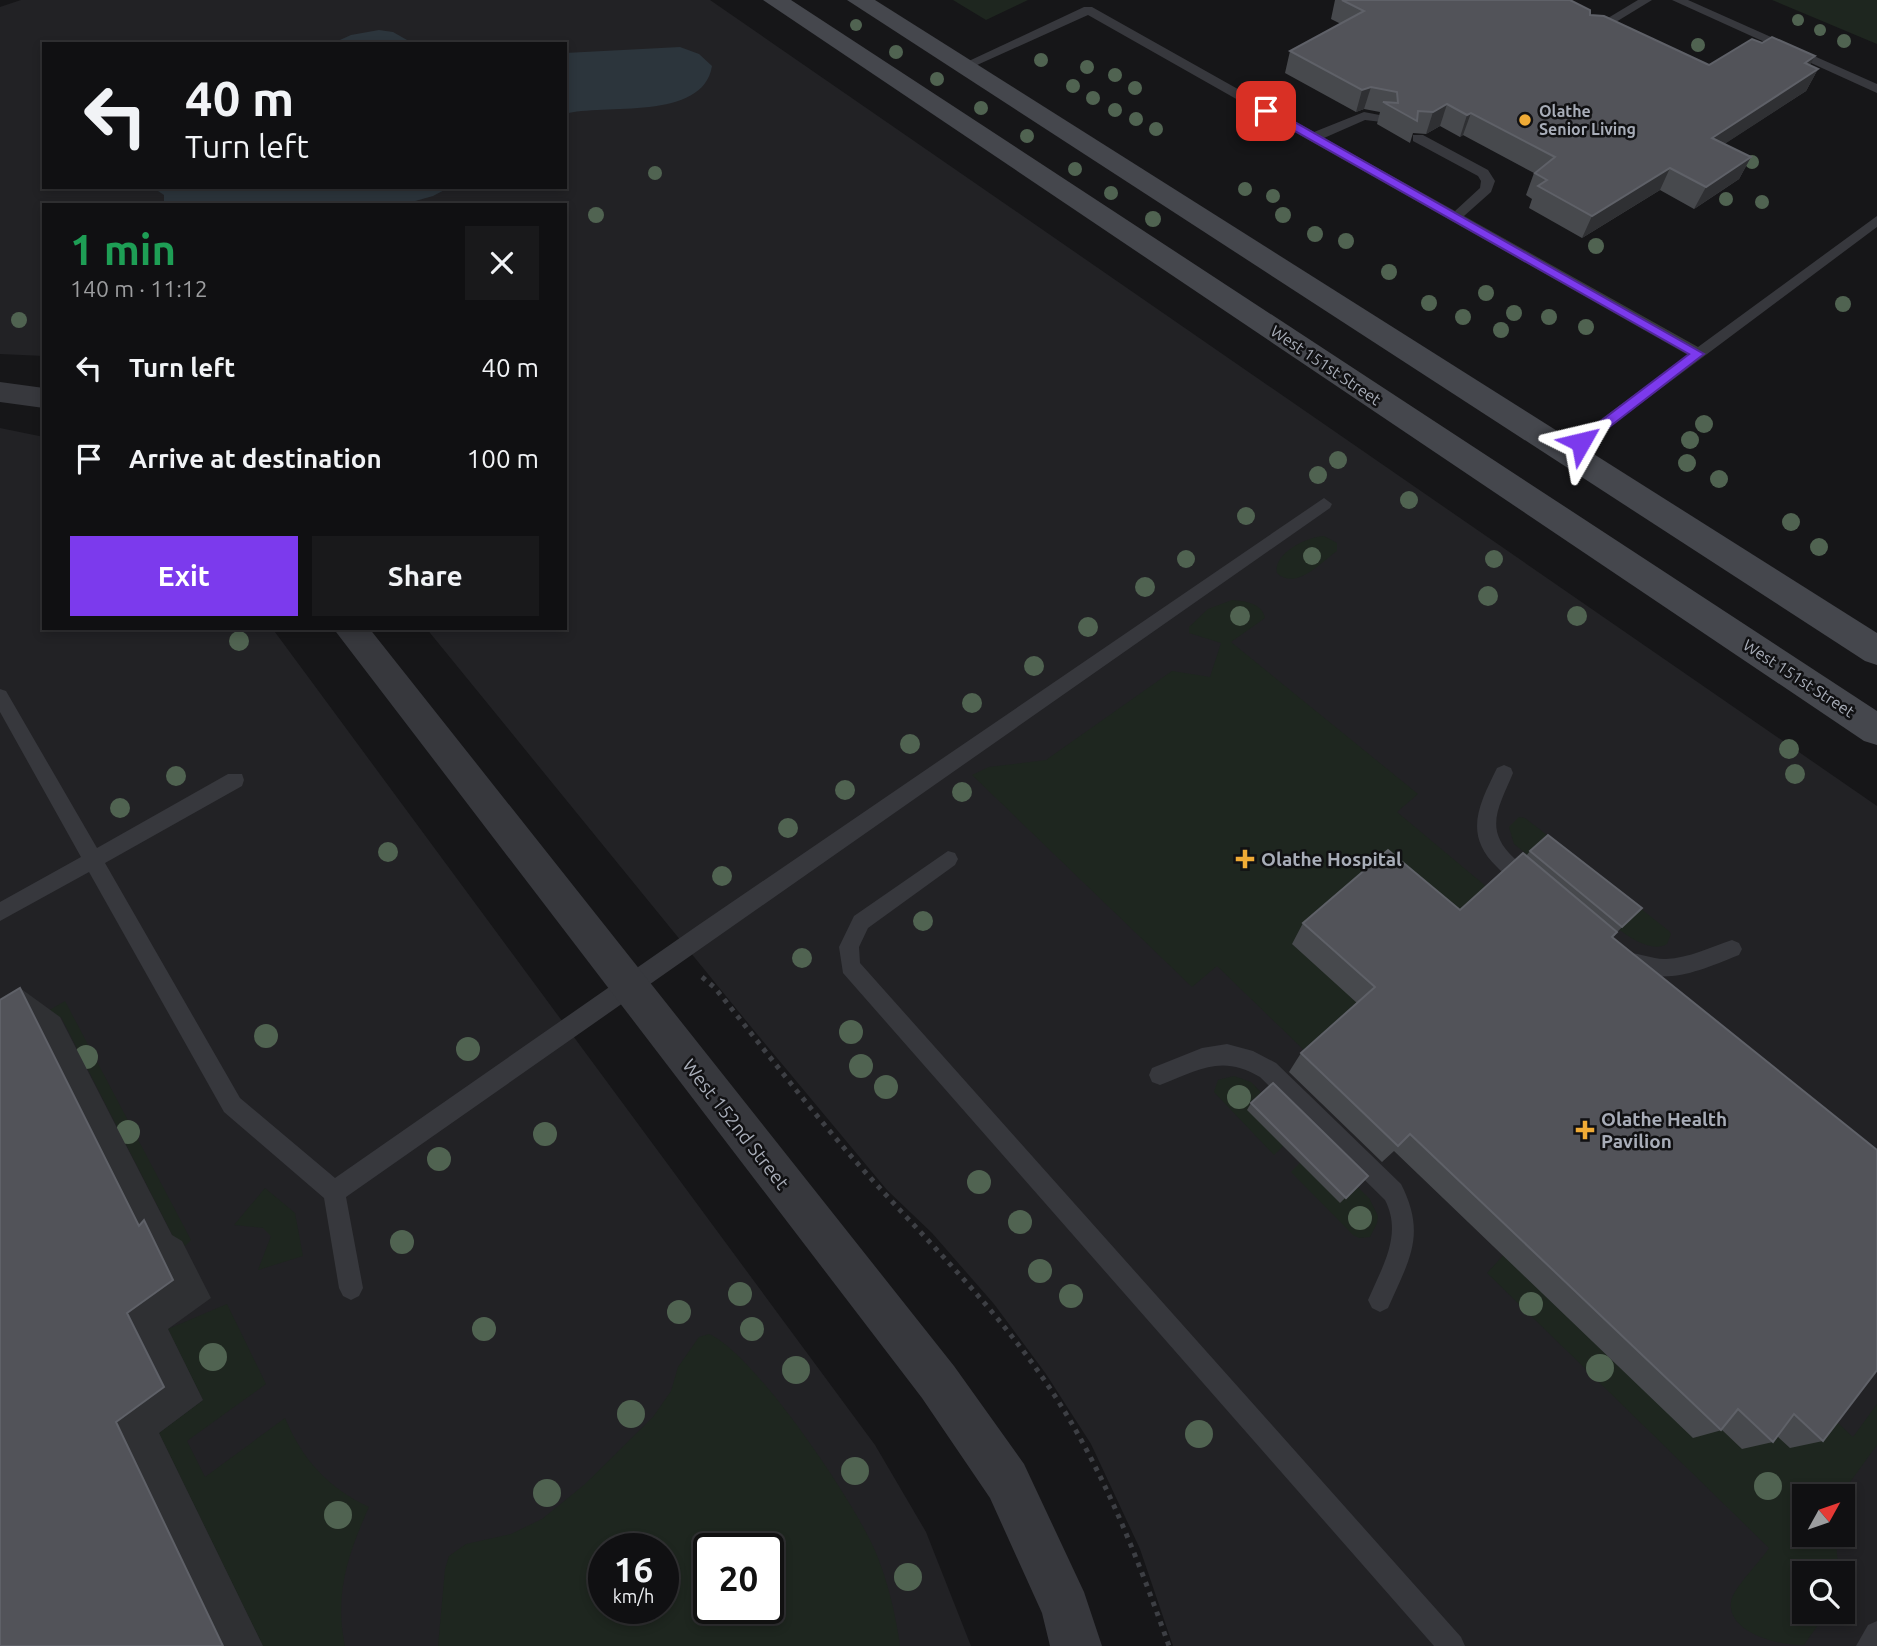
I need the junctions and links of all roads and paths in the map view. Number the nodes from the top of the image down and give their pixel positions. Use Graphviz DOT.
graph roads {
  1 [pos="775,0"];
  2 [pos="859,0"];
  3 [pos="1646,0"];
  4 [pos="1678,0"];
  5 [pos="1588,34"];
  6 [pos="962,67"];
  7 [pos="1877,89"];
  8 [pos="1385,120"];
  9 [pos="1314,137"];
  10 [pos="1418,138"];
  11 [pos="1455,218"];
  12 [pos="1877,220"];
  13 [pos="1698,354"];
  14 [pos="0,392"];
  15 [pos="42,398"];
  16 [pos="1568,452"];
  17 [pos="1515,491"];
  18 [pos="1324,504"];
  19 [pos="352,630"];
  20 [pos="1877,651"];
  21 [pos="0,696"];
  22 [pos="1877,730"];
  23 [pos="1504,773"];
  24 [pos="235,780"];
  25 [pos="948,859"];
  26 [pos="91,860"];
  27 [pos="1547,897"];
  28 [pos="0,912"];
  29 [pos="1611,949"];
  30 [pos="1732,949"];
  31 [pos="699,974"];
  32 [pos="626,984"];
  33 [pos="1160,1075"];
  34 [pos="334,1192"];
  35 [pos="351,1288"];
  36 [pos="1380,1300"];
  37 [pos="1877,1634"];
  38 [pos="1076,1646"];
  39 [pos="1168,1646"];
  40 [pos="1451,1646"];
  41 [pos="1869,1646"];
  1 -- 17 [label="main road, West 151st Street"];
  2 -- 6 [label="main road"];
  3 -- 5 [label="lane"];
  4 -- 7 [label="lane"];
  6 -- 9 [label="lane"];
  6 -- 16 [label="main road"];
  8 -- 9 [label="lane"];
  9 -- 11 [label="lane"];
  10 -- 11 [label="lane"];
  11 -- 13 [label="lane"];
  12 -- 13 [label="lane"];
  13 -- 16 [label="lane"];
  14 -- 15 [label="street"];
  16 -- 17 [label="main road"];
  16 -- 20 [label="main road"];
  17 -- 22 [label="main road, West 151st Street"];
  18 -- 32 [label="lane"];
  19 -- 32 [label="street, West 152nd Street"];
  21 -- 26 [label="lane"];
  23 -- 27 [label="lane"];
  24 -- 26 [label="lane"];
  25 -- 40 [label="lane"];
  26 -- 28 [label="lane"];
  26 -- 34 [label="lane"];
  29 -- 30 [label="lane"];
  31 -- 39 [label="path"];
  32 -- 34 [label="lane"];
  32 -- 38 [label="street, West 152nd Street"];
  33 -- 36 [label="lane"];
  34 -- 35 [label="lane"];
  37 -- 41 [label="lane"];
}
